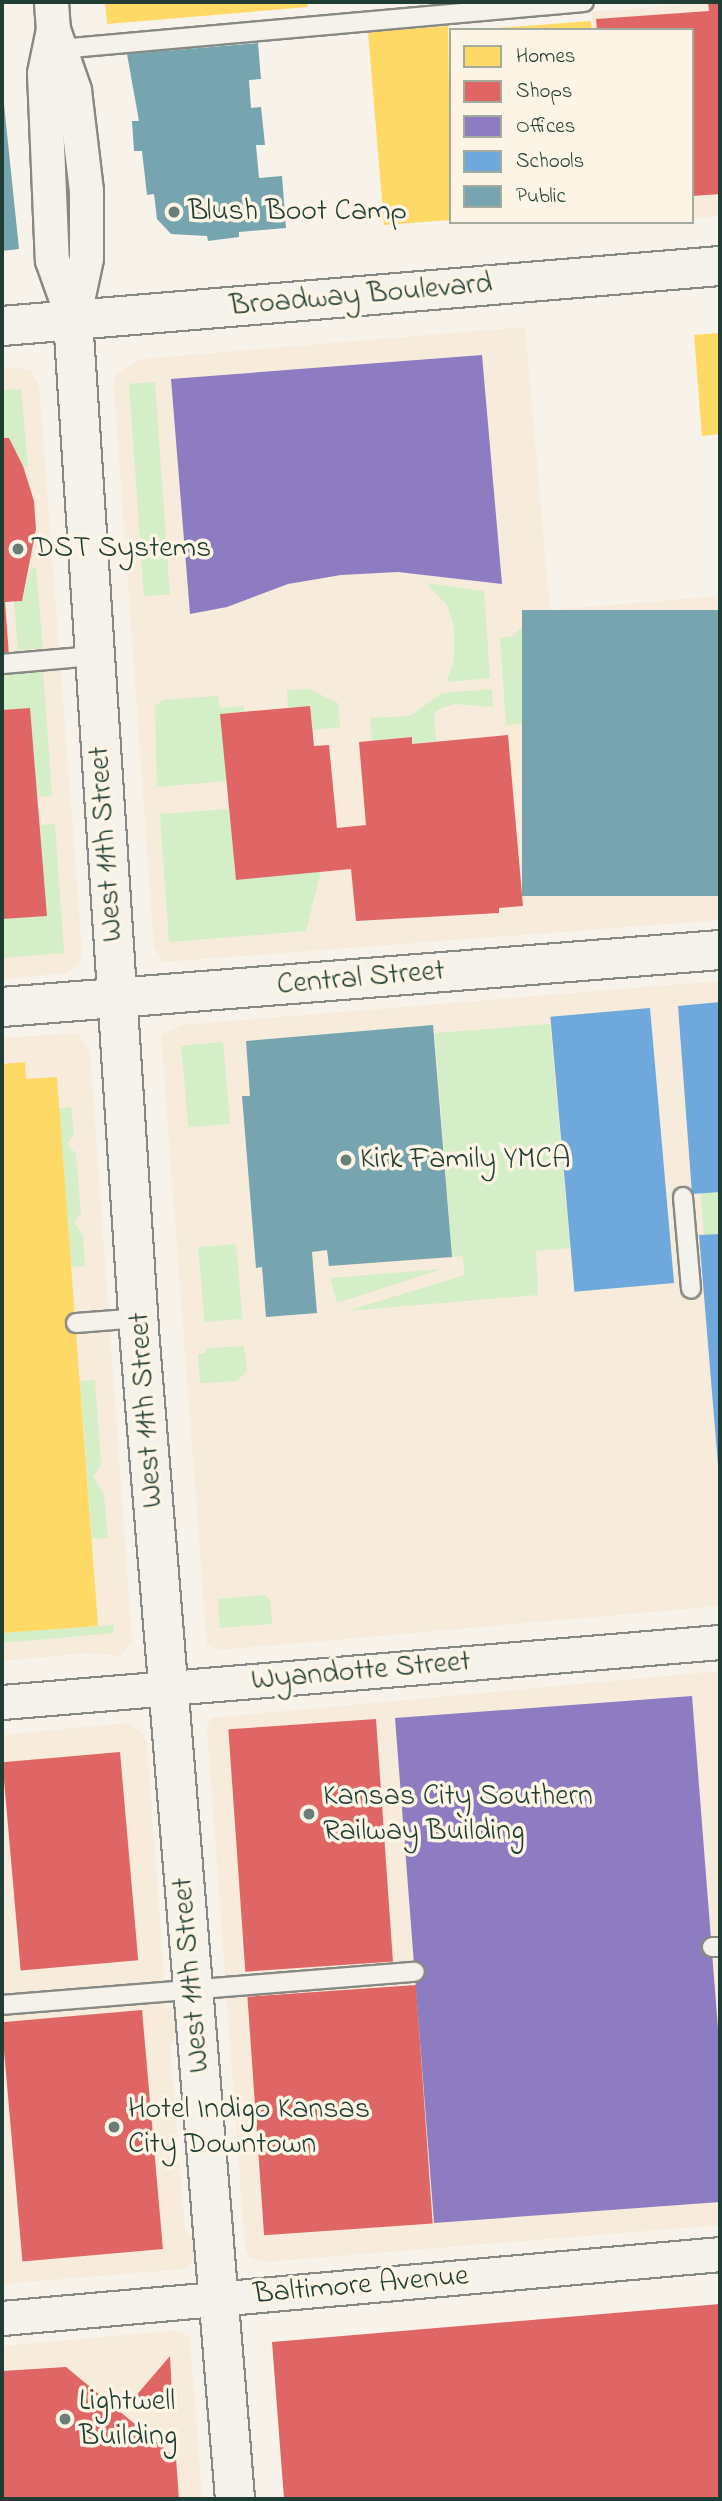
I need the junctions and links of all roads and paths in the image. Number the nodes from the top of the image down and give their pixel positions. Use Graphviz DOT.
graph roads {
  1 [pos="584,2"];
  2 [pos="55,26"];
  3 [pos="720,265"];
  4 [pos="73,319"];
  5 [pos="2,326"];
  6 [pos="93,656"];
  7 [pos="2,664"];
  8 [pos="720,950"];
  9 [pos="118,997"];
  10 [pos="2,1007"];
  11 [pos="683,1197"];
  12 [pos="691,1289"];
  13 [pos="139,1318"];
  14 [pos="76,1323"];
  15 [pos="720,1642"];
  16 [pos="169,1688"];
  17 [pos="2,1702"];
  18 [pos="415,1972"];
  19 [pos="194,1990"];
  20 [pos="2,2005"];
  21 [pos="720,2254"];
  22 [pos="218,2299"];
  23 [pos="2,2318"];
  24 [pos="235,2499"];
  1 -- 2 [label="lane"];
  2 -- 4 [label="street, West 11th Street"];
  3 -- 4 [label="street, Broadway Boulevard"];
  4 -- 5 [label="street, Broadway Boulevard"];
  4 -- 6 [label="street, West 11th Street"];
  6 -- 7 [label="lane"];
  6 -- 9 [label="street, West 11th Street"];
  8 -- 9 [label="street, Central Street"];
  9 -- 10 [label="street, Central Street"];
  9 -- 13 [label="street, West 11th Street"];
  11 -- 12 [label="lane"];
  13 -- 14 [label="lane"];
  13 -- 16 [label="street, West 11th Street"];
  15 -- 16 [label="street, Wyandotte Street"];
  16 -- 17 [label="street, Wyandotte Street"];
  16 -- 19 [label="street, West 11th Street"];
  18 -- 19 [label="lane"];
  19 -- 20 [label="lane"];
  19 -- 22 [label="street, West 11th Street"];
  21 -- 22 [label="street, Baltimore Avenue"];
  22 -- 23 [label="street, Baltimore Avenue"];
  22 -- 24 [label="street, West 11th Street"];
}
